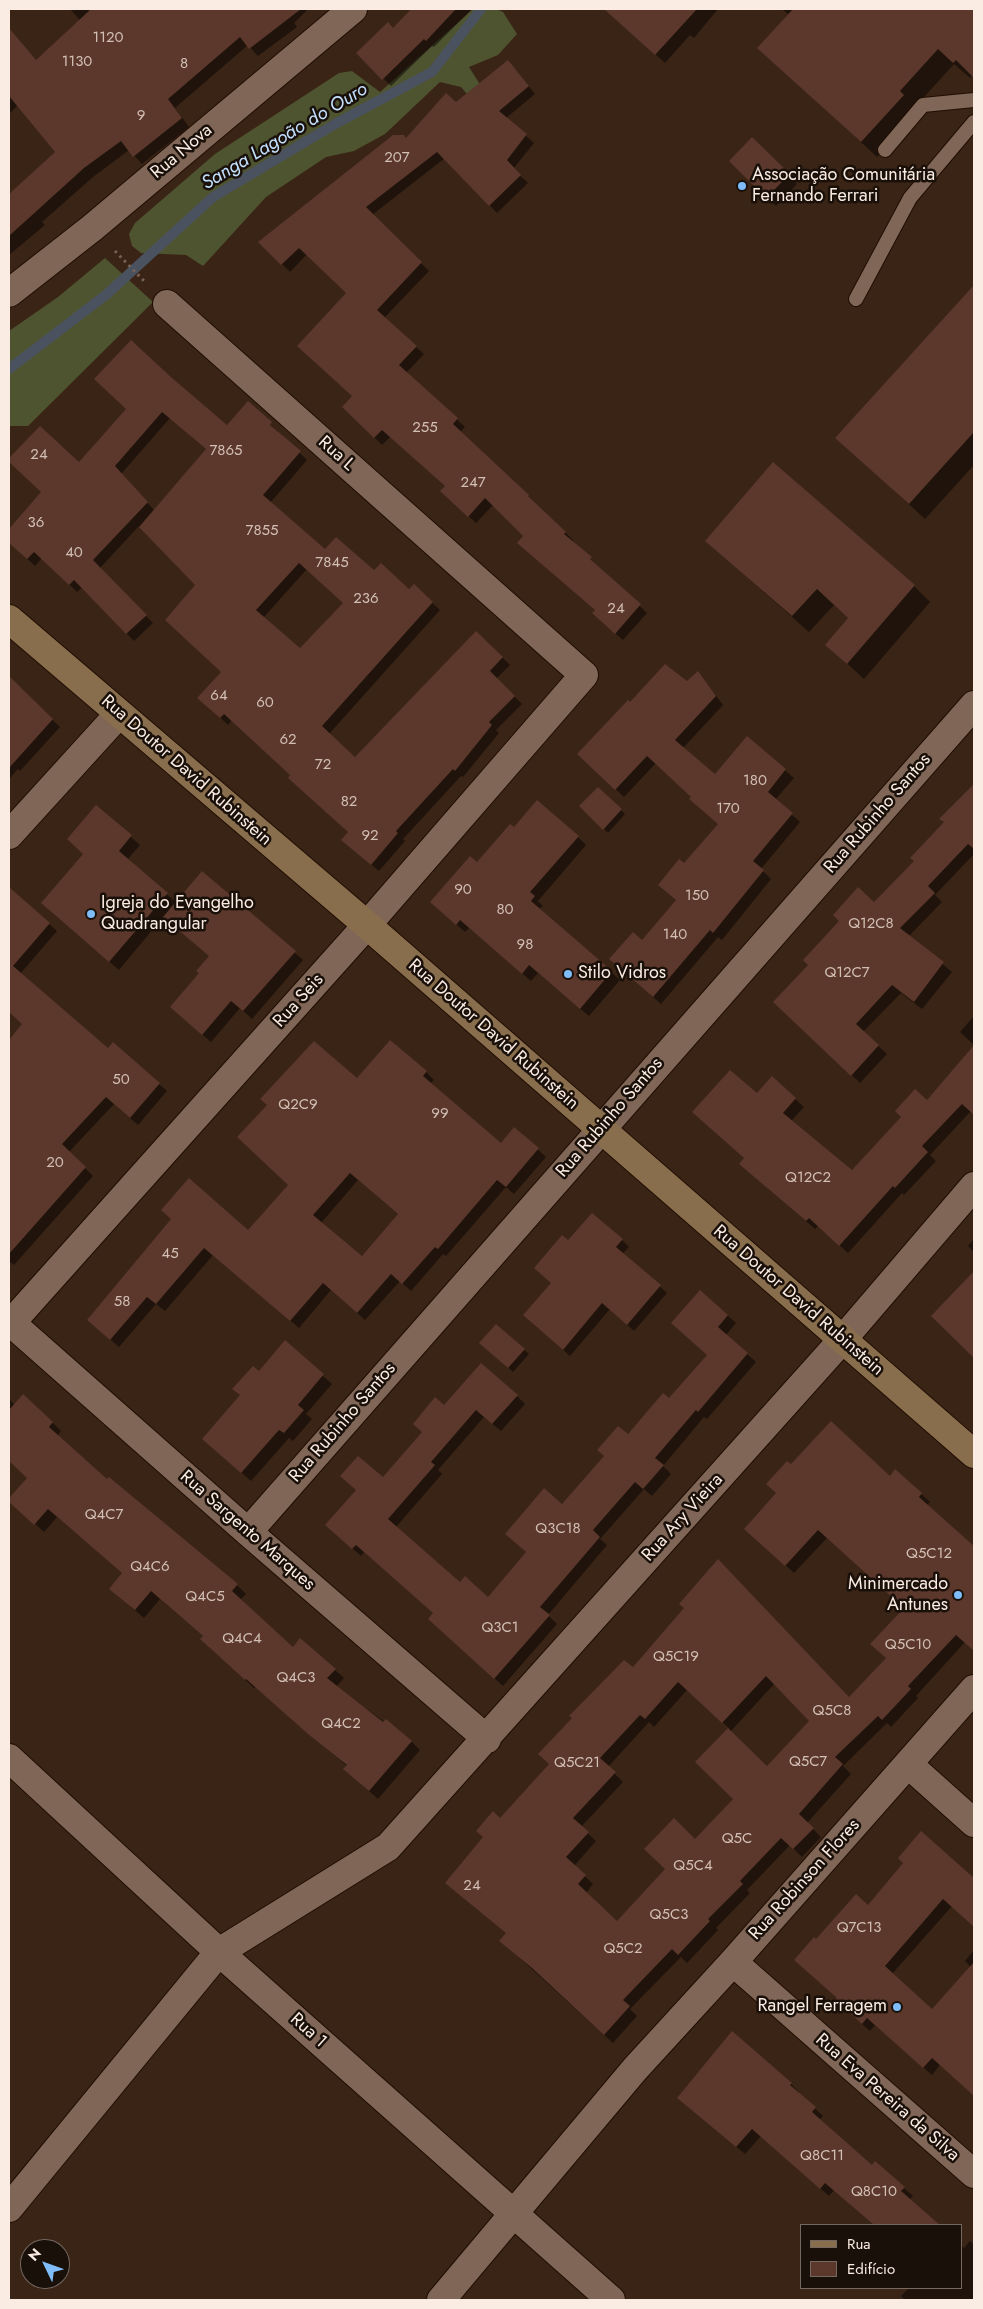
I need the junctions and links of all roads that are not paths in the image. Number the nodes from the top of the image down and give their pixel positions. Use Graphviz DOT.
graph roads {
  1 [pos="353,9"];
  2 [pos="974,100"];
  3 [pos="974,122"];
  4 [pos="885,150"];
  5 [pos="9,293"];
  6 [pos="856,299"];
  7 [pos="167,304"];
  8 [pos="9,619"];
  9 [pos="584,676"];
  10 [pos="974,705"];
  11 [pos="118,714"];
  12 [pos="9,835"];
  13 [pos="367,925"];
  14 [pos="600,1129"];
  15 [pos="974,1186"];
  16 [pos="10,1322"];
  17 [pos="842,1339"];
  18 [pos="974,1454"];
  19 [pos="248,1532"];
  20 [pos="974,1689"];
  21 [pos="487,1739"];
  22 [pos="9,1758"];
  23 [pos="908,1764"];
  24 [pos="974,1823"];
  25 [pos="219,1952"];
  26 [pos="733,1962"];
  27 [pos="974,2174"];
  28 [pos="9,2208"];
  29 [pos="513,2213"];
  30 [pos="440,2300"];
  31 [pos="611,2300"];
  1 -- 5 [label="street, Rua Nova"];
  2 -- 4 [label="lane"];
  3 -- 6 [label="lane"];
  7 -- 9 [label="street, Rua L"];
  8 -- 11 [label="street, Rua Doutor David Rubinstein"];
  9 -- 13 [label="street, Rua Seis"];
  10 -- 14 [label="street, Rua Rubinho Santos"];
  11 -- 12 [label="street"];
  11 -- 13 [label="street, Rua Doutor David Rubinstein"];
  13 -- 14 [label="street, Rua Doutor David Rubinstein"];
  13 -- 16 [label="street, Rua Seis"];
  14 -- 17 [label="street, Rua Doutor David Rubinstein"];
  14 -- 19 [label="street, Rua Rubinho Santos"];
  15 -- 17 [label="street, Rua Ary Vieira"];
  16 -- 19 [label="street, Rua Sargento Marques"];
  17 -- 18 [label="street, Rua Doutor David Rubinstein"];
  17 -- 21 [label="street, Rua Ary Vieira"];
  19 -- 21 [label="street, Rua Sargento Marques"];
  20 -- 23 [label="street, Rua Robinson Flores"];
  21 -- 25 [label="street, Rua Ary Vieira"];
  22 -- 25 [label="street, Rua 1"];
  23 -- 24 [label="street"];
  23 -- 26 [label="street, Rua Robinson Flores"];
  25 -- 28 [label="street, Rua Ary Vieira"];
  25 -- 29 [label="street, Rua 1"];
  26 -- 27 [label="street, Rua Eva Pereira da Silva"];
  26 -- 29 [label="street, Rua Robinson Flores"];
  29 -- 30 [label="street, Rua Robinson Flores"];
  29 -- 31 [label="street, Rua 1"];
}
